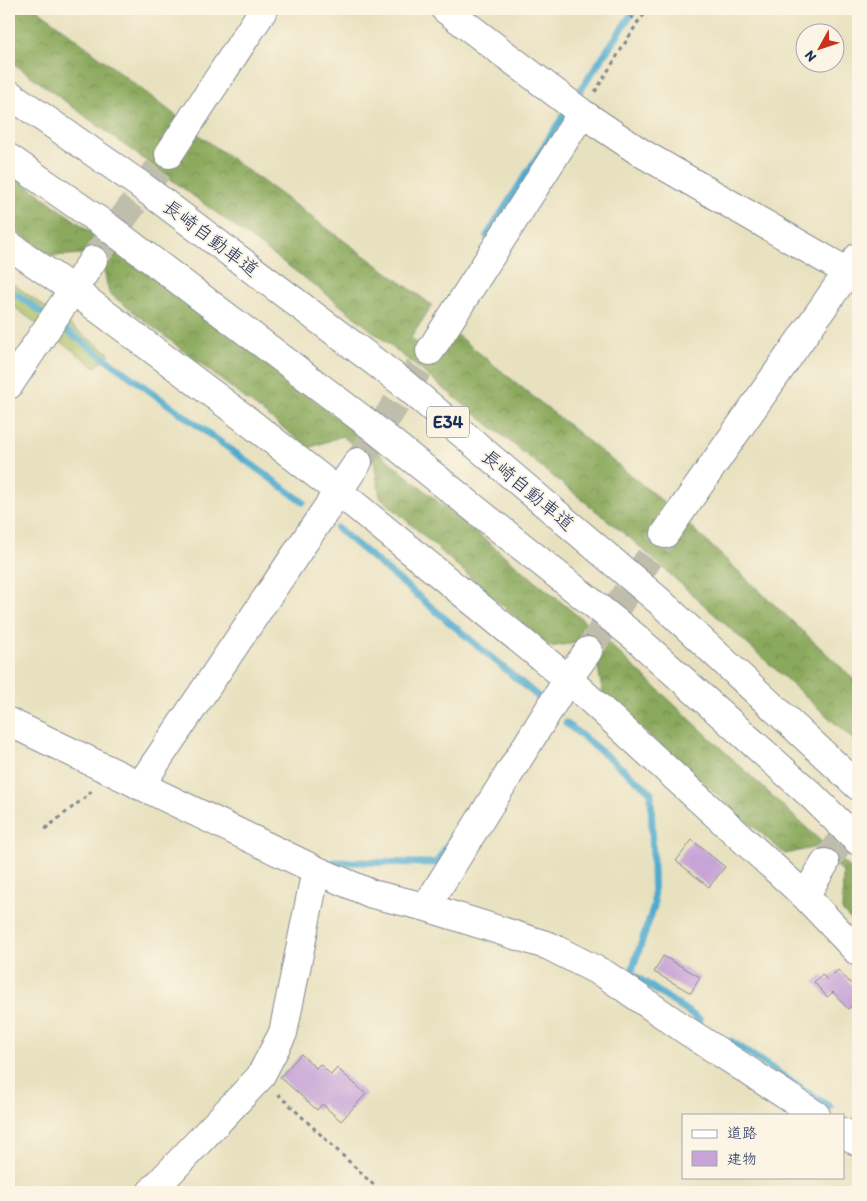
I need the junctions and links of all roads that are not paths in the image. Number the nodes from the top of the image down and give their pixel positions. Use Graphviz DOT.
graph roads {
  1 [pos="264,9"];
  2 [pos="445,9"];
  3 [pos="9,94"];
  4 [pos="582,114"];
  5 [pos="169,154"];
  6 [pos="9,158"];
  7 [pos="9,245"];
  8 [pos="93,260"];
  9 [pos="855,268"];
  10 [pos="73,290"];
  11 [pos="430,351"];
  12 [pos="9,385"];
  13 [pos="358,462"];
  14 [pos="339,492"];
  15 [pos="665,534"];
  16 [pos="588,651"];
  17 [pos="568,679"];
  18 [pos="9,722"];
  19 [pos="140,786"];
  20 [pos="858,786"];
  21 [pos="858,841"];
  22 [pos="825,863"];
  23 [pos="316,870"];
  24 [pos="804,896"];
  25 [pos="426,907"];
  26 [pos="858,952"];
  27 [pos="814,1114"];
  28 [pos="844,1133"];
  29 [pos="858,1142"];
  30 [pos="151,1192"];
  1 -- 5 [label="main road"];
  2 -- 4 [label="main road"];
  3 -- 20 [label="main road, 長崎自動車道 / E34"];
  4 -- 9 [label="main road"];
  4 -- 11 [label="main road"];
  6 -- 21 [label="main road, E34"];
  7 -- 10 [label="main road"];
  8 -- 10 [label="main road"];
  9 -- 15 [label="main road"];
  10 -- 12 [label="main road"];
  10 -- 14 [label="main road"];
  13 -- 14 [label="main road"];
  14 -- 17 [label="main road"];
  14 -- 19 [label="main road"];
  16 -- 17 [label="main road"];
  17 -- 24 [label="main road"];
  17 -- 25 [label="main road"];
  18 -- 19 [label="main road"];
  19 -- 23 [label="main road"];
  22 -- 24 [label="main road"];
  23 -- 25 [label="main road"];
  23 -- 30 [label="main road"];
  24 -- 26 [label="main road"];
  25 -- 27 [label="main road"];
  28 -- 29 [label="main road"];
}
